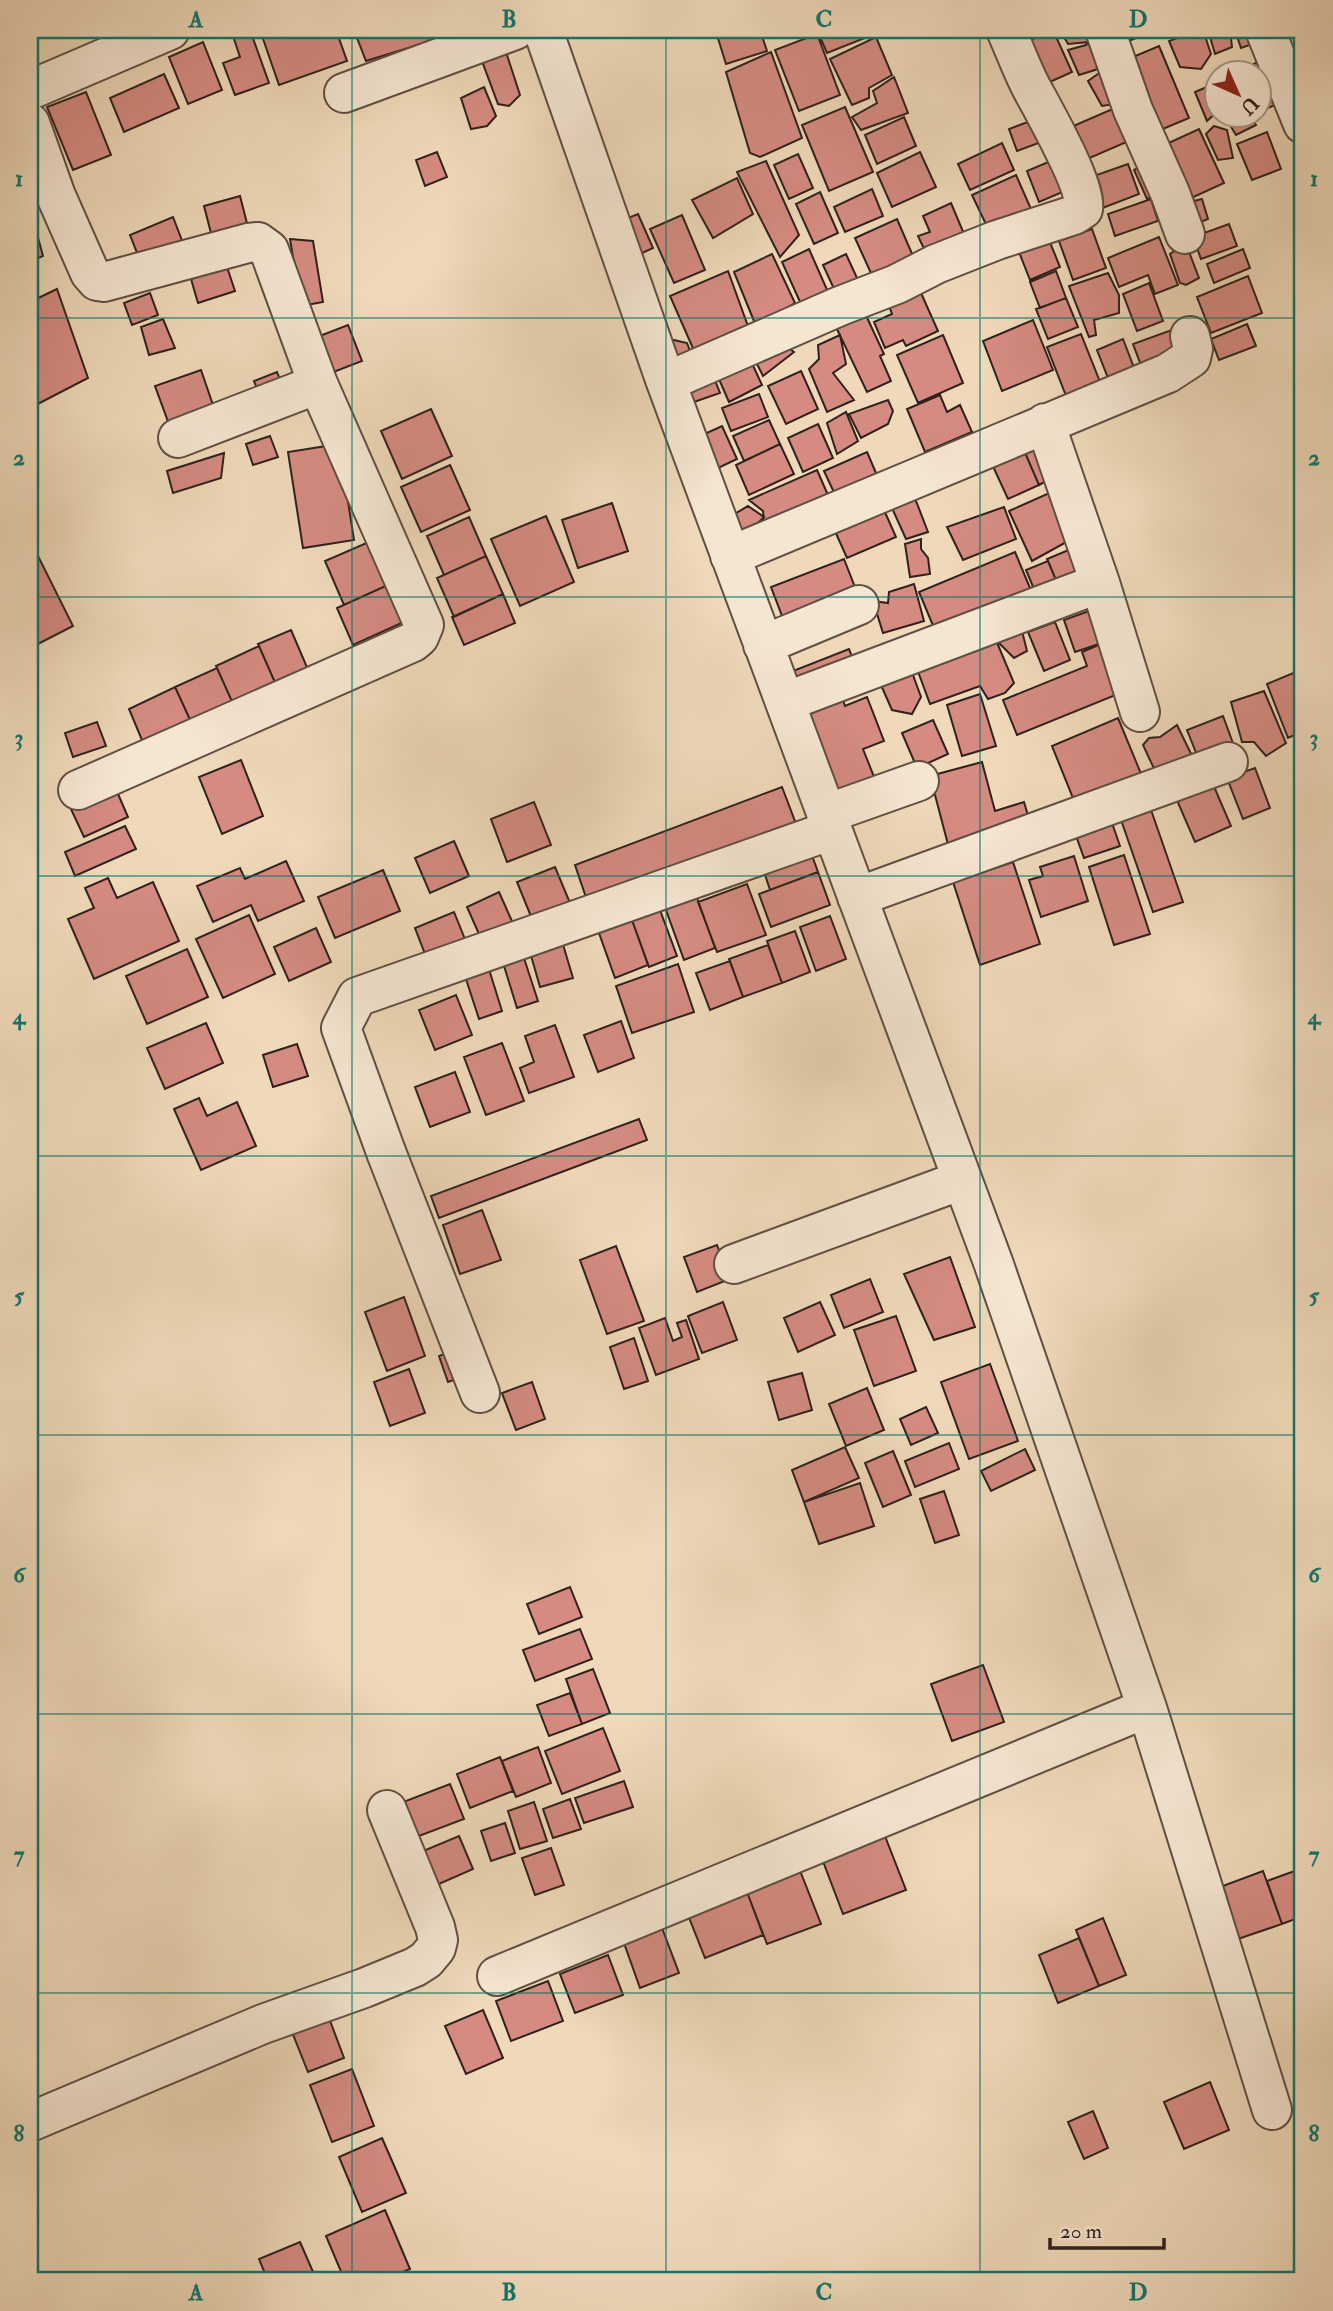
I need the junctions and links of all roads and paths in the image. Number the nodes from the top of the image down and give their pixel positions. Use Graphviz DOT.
graph roads {
  1 [pos="515,30"];
  2 [pos="543,30"];
  3 [pos="1006,30"];
  4 [pos="1105,30"];
  5 [pos="1265,30"];
  6 [pos="153,33"];
  7 [pos="30,90"];
  8 [pos="344,93"];
  9 [pos="30,123"];
  10 [pos="1303,124"];
  11 [pos="1185,234"];
  12 [pos="1190,336"];
  13 [pos="666,382"];
  14 [pos="318,384"];
  15 [pos="1045,423"];
  16 [pos="178,438"];
  17 [pos="730,556"];
  18 [pos="1100,583"];
  19 [pos="859,605"];
  20 [pos="763,645"];
  21 [pos="785,702"];
  22 [pos="1140,712"];
  23 [pos="1228,762"];
  24 [pos="919,781"];
  25 [pos="78,790"];
  26 [pos="829,822"];
  27 [pos="857,897"];
  28 [pos="962,1180"];
  29 [pos="734,1264"];
  30 [pos="480,1393"];
  31 [pos="1147,1708"];
  32 [pos="387,1810"];
  33 [pos="497,1976"];
  34 [pos="1272,2110"];
  35 [pos="30,2122"];
  1 -- 8 [label="street"];
  2 -- 13 [label="street"];
  3 -- 13 [label="street"];
  4 -- 11 [label="street"];
  5 -- 10 [label="street"];
  6 -- 7 [label="street"];
  9 -- 14 [label="street"];
  12 -- 15 [label="street"];
  13 -- 17 [label="street"];
  14 -- 16 [label="street"];
  14 -- 25 [label="street"];
  15 -- 17 [label="street"];
  15 -- 18 [label="street"];
  17 -- 20 [label="street"];
  18 -- 21 [label="street"];
  18 -- 22 [label="street"];
  19 -- 20 [label="street"];
  20 -- 21 [label="street"];
  21 -- 26 [label="street"];
  23 -- 27 [label="street"];
  24 -- 26 [label="street"];
  26 -- 27 [label="street"];
  26 -- 30 [label="street"];
  27 -- 28 [label="street"];
  28 -- 29 [label="street"];
  28 -- 31 [label="street"];
  31 -- 33 [label="street"];
  31 -- 34 [label="street"];
  32 -- 35 [label="street"];
}
